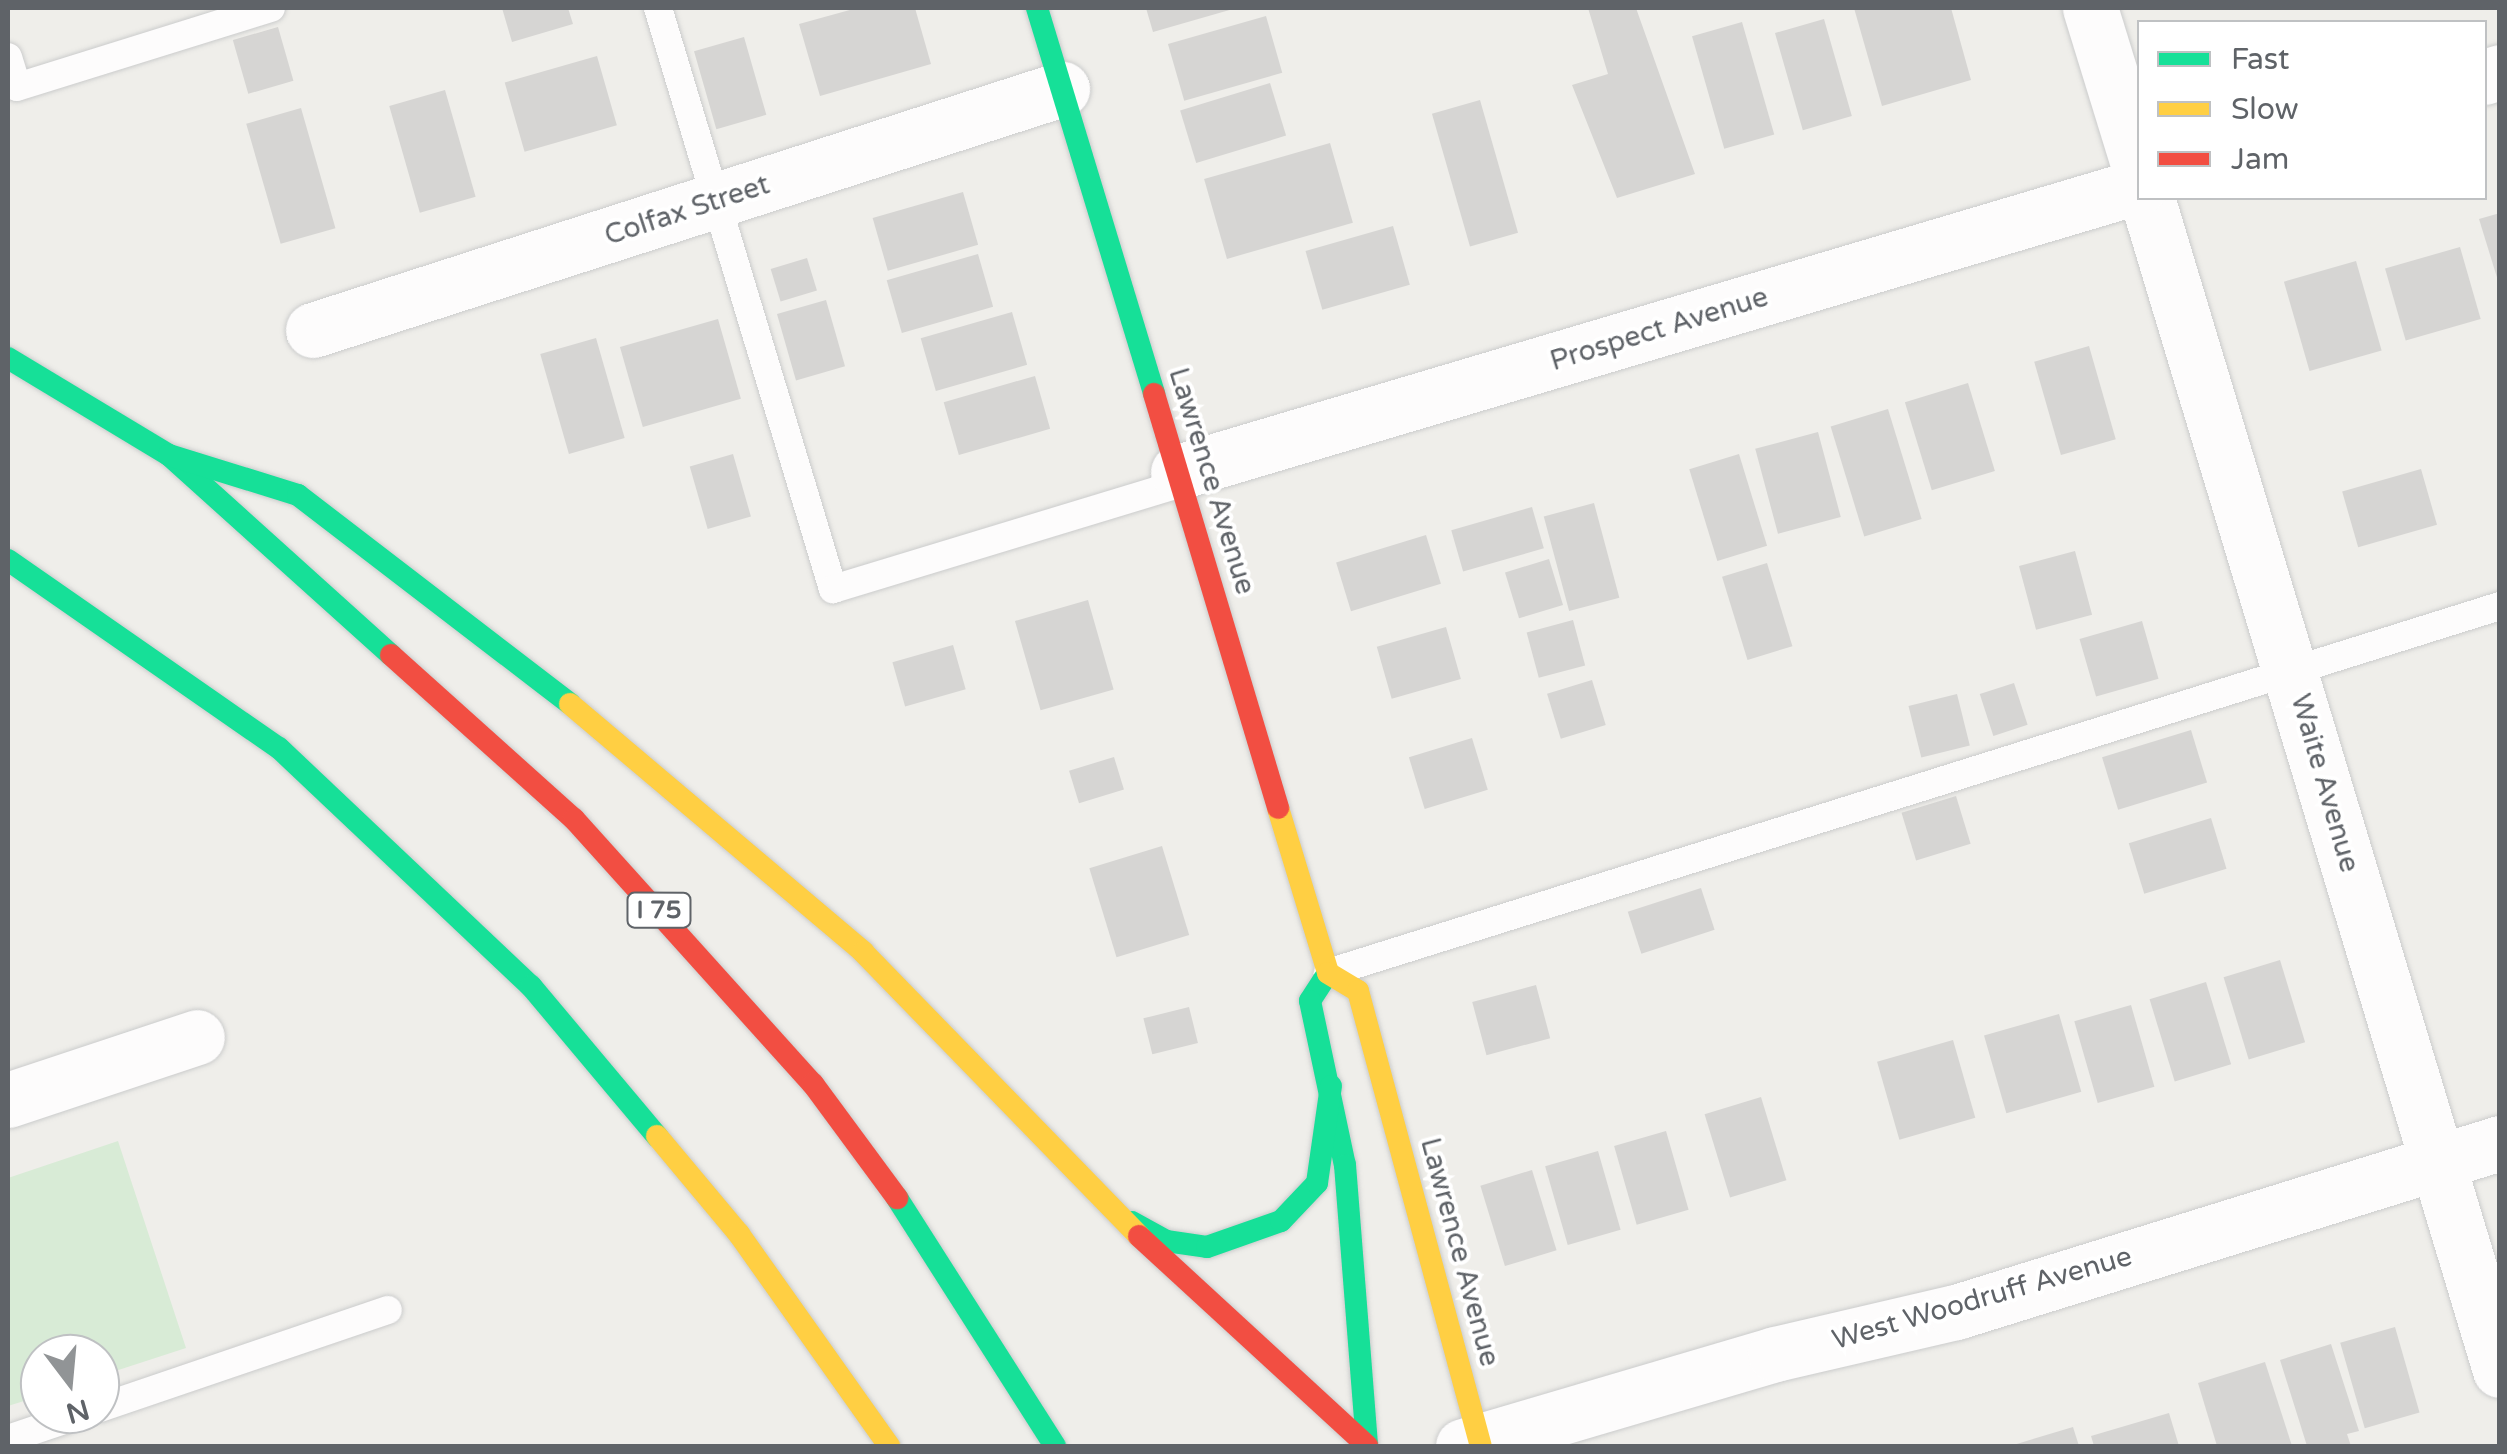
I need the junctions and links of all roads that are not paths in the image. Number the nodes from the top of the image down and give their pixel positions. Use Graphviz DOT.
graph roads {
  1 [pos="271,8"];
  2 [pos="658,8"];
  3 [pos="1037,8"];
  4 [pos="2090,8"];
  5 [pos="8,58"];
  6 [pos="1062,89"];
  7 [pos="2137,162"];
  8 [pos="2137,187"];
  9 [pos="716,200"];
  10 [pos="2149,200"];
  11 [pos="313,330"];
  12 [pos="8,358"];
  13 [pos="169,454"];
  14 [pos="1180,478"];
  15 [pos="8,560"];
  16 [pos="2500,606"];
  17 [pos="2292,671"];
  18 [pos="1328,973"];
  19 [pos="197,1038"];
  20 [pos="1331,1086"];
  21 [pos="8,1100"];
  22 [pos="2500,1143"];
  23 [pos="2438,1162"];
  24 [pos="1109,1206"];
  25 [pos="388,1310"];
  26 [pos="2500,1370"];
  27 [pos="120,1401"];
  28 [pos="1474,1445"];
  29 [pos="889,1446"];
  30 [pos="1055,1446"];
  31 [pos="1367,1446"];
  1 -- 5 [label="lane"];
  2 -- 9 [label="lane"];
  3 -- 6 [label="main road, Lawrence Avenue"];
  4 -- 7 [label="street"];
  6 -- 9 [label="street, Colfax Street"];
  6 -- 14 [label="main road, Lawrence Avenue"];
  8 -- 14 [label="street, Prospect Avenue"];
  9 -- 11 [label="street, Colfax Street"];
  9 -- 14 [label="lane"];
  10 -- 17 [label="street, Waite Avenue"];
  12 -- 13 [label="main road, I 75"];
  13 -- 24 [label="main road"];
  13 -- 30 [label="main road, I 75"];
  14 -- 18 [label="main road, Lawrence Avenue"];
  15 -- 29 [label="main road"];
  16 -- 17 [label="lane"];
  17 -- 18 [label="lane"];
  17 -- 23 [label="street, Waite Avenue"];
  18 -- 20 [label="main road"];
  18 -- 28 [label="main road, Lawrence Avenue"];
  19 -- 21 [label="street"];
  20 -- 24 [label="main road"];
  20 -- 31 [label="main road"];
  22 -- 23 [label="street, West Woodruff Avenue"];
  23 -- 26 [label="street, Waite Avenue"];
  23 -- 28 [label="street, West Woodruff Avenue"];
  24 -- 31 [label="main road"];
  25 -- 27 [label="lane"];
}
